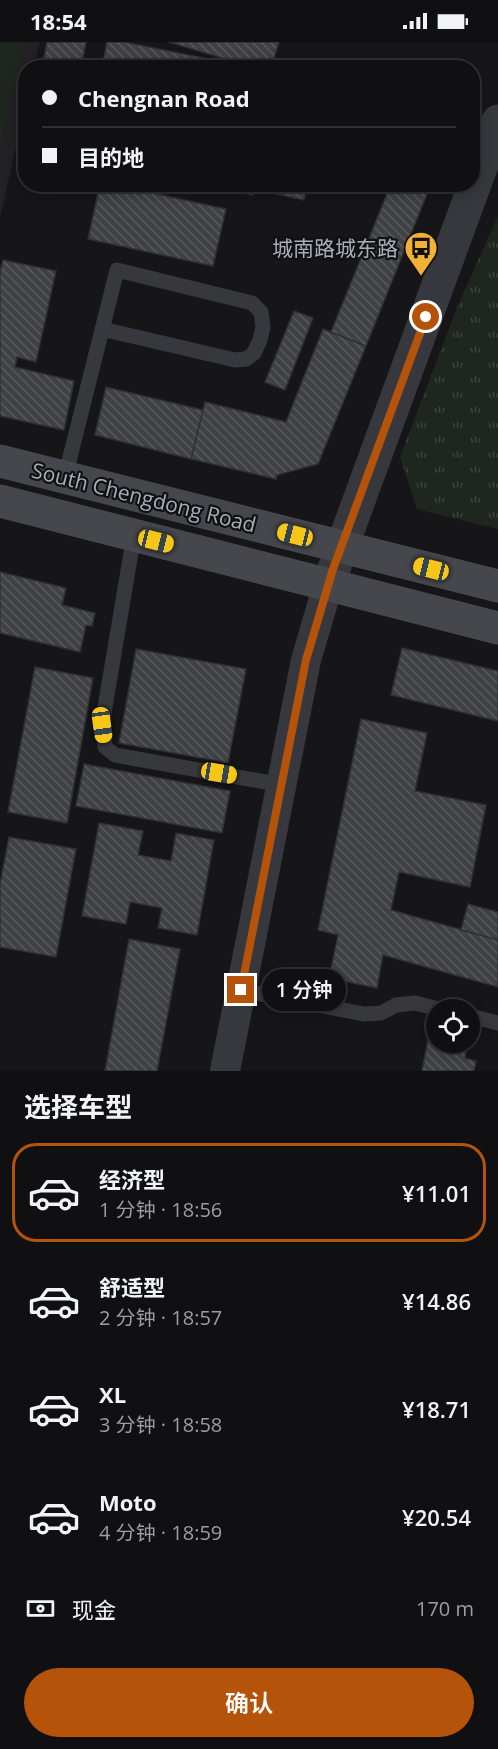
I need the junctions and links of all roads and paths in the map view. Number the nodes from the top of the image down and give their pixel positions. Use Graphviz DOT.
graph roads {
  1 [pos="498,121"];
  2 [pos="480,170"];
  3 [pos="472,192"];
  4 [pos="102,329"];
  5 [pos="0,461"];
  6 [pos="65,477"];
  7 [pos="0,501"];
  8 [pos="134,535"];
  9 [pos="341,547"];
  10 [pos="328,585"];
  11 [pos="498,586"];
  12 [pos="498,628"];
  13 [pos="282,784"];
  14 [pos="241,990"];
  15 [pos="426,1006"];
  16 [pos="480,1018"];
  17 [pos="498,1023"];
  18 [pos="225,1071"];
  1 -- 2 [label="street"];
  3 -- 9 [label="street"];
  4 -- 4 [label="lane"];
  4 -- 6 [label="lane"];
  5 -- 6 [label="main road, South Chengdong Road"];
  6 -- 9 [label="main road, South Chengdong Road"];
  7 -- 8 [label="main road, South Chengdong Road"];
  8 -- 10 [label="main road, South Chengdong Road"];
  8 -- 13 [label="lane"];
  9 -- 10 [label="street"];
  9 -- 11 [label="main road, South Chengdong Road"];
  10 -- 12 [label="main road, South Chengdong Road"];
  10 -- 13 [label="street"];
  13 -- 14 [label="street"];
  14 -- 15 [label="lane"];
  14 -- 18 [label="street"];
  16 -- 17 [label="lane"];
}
